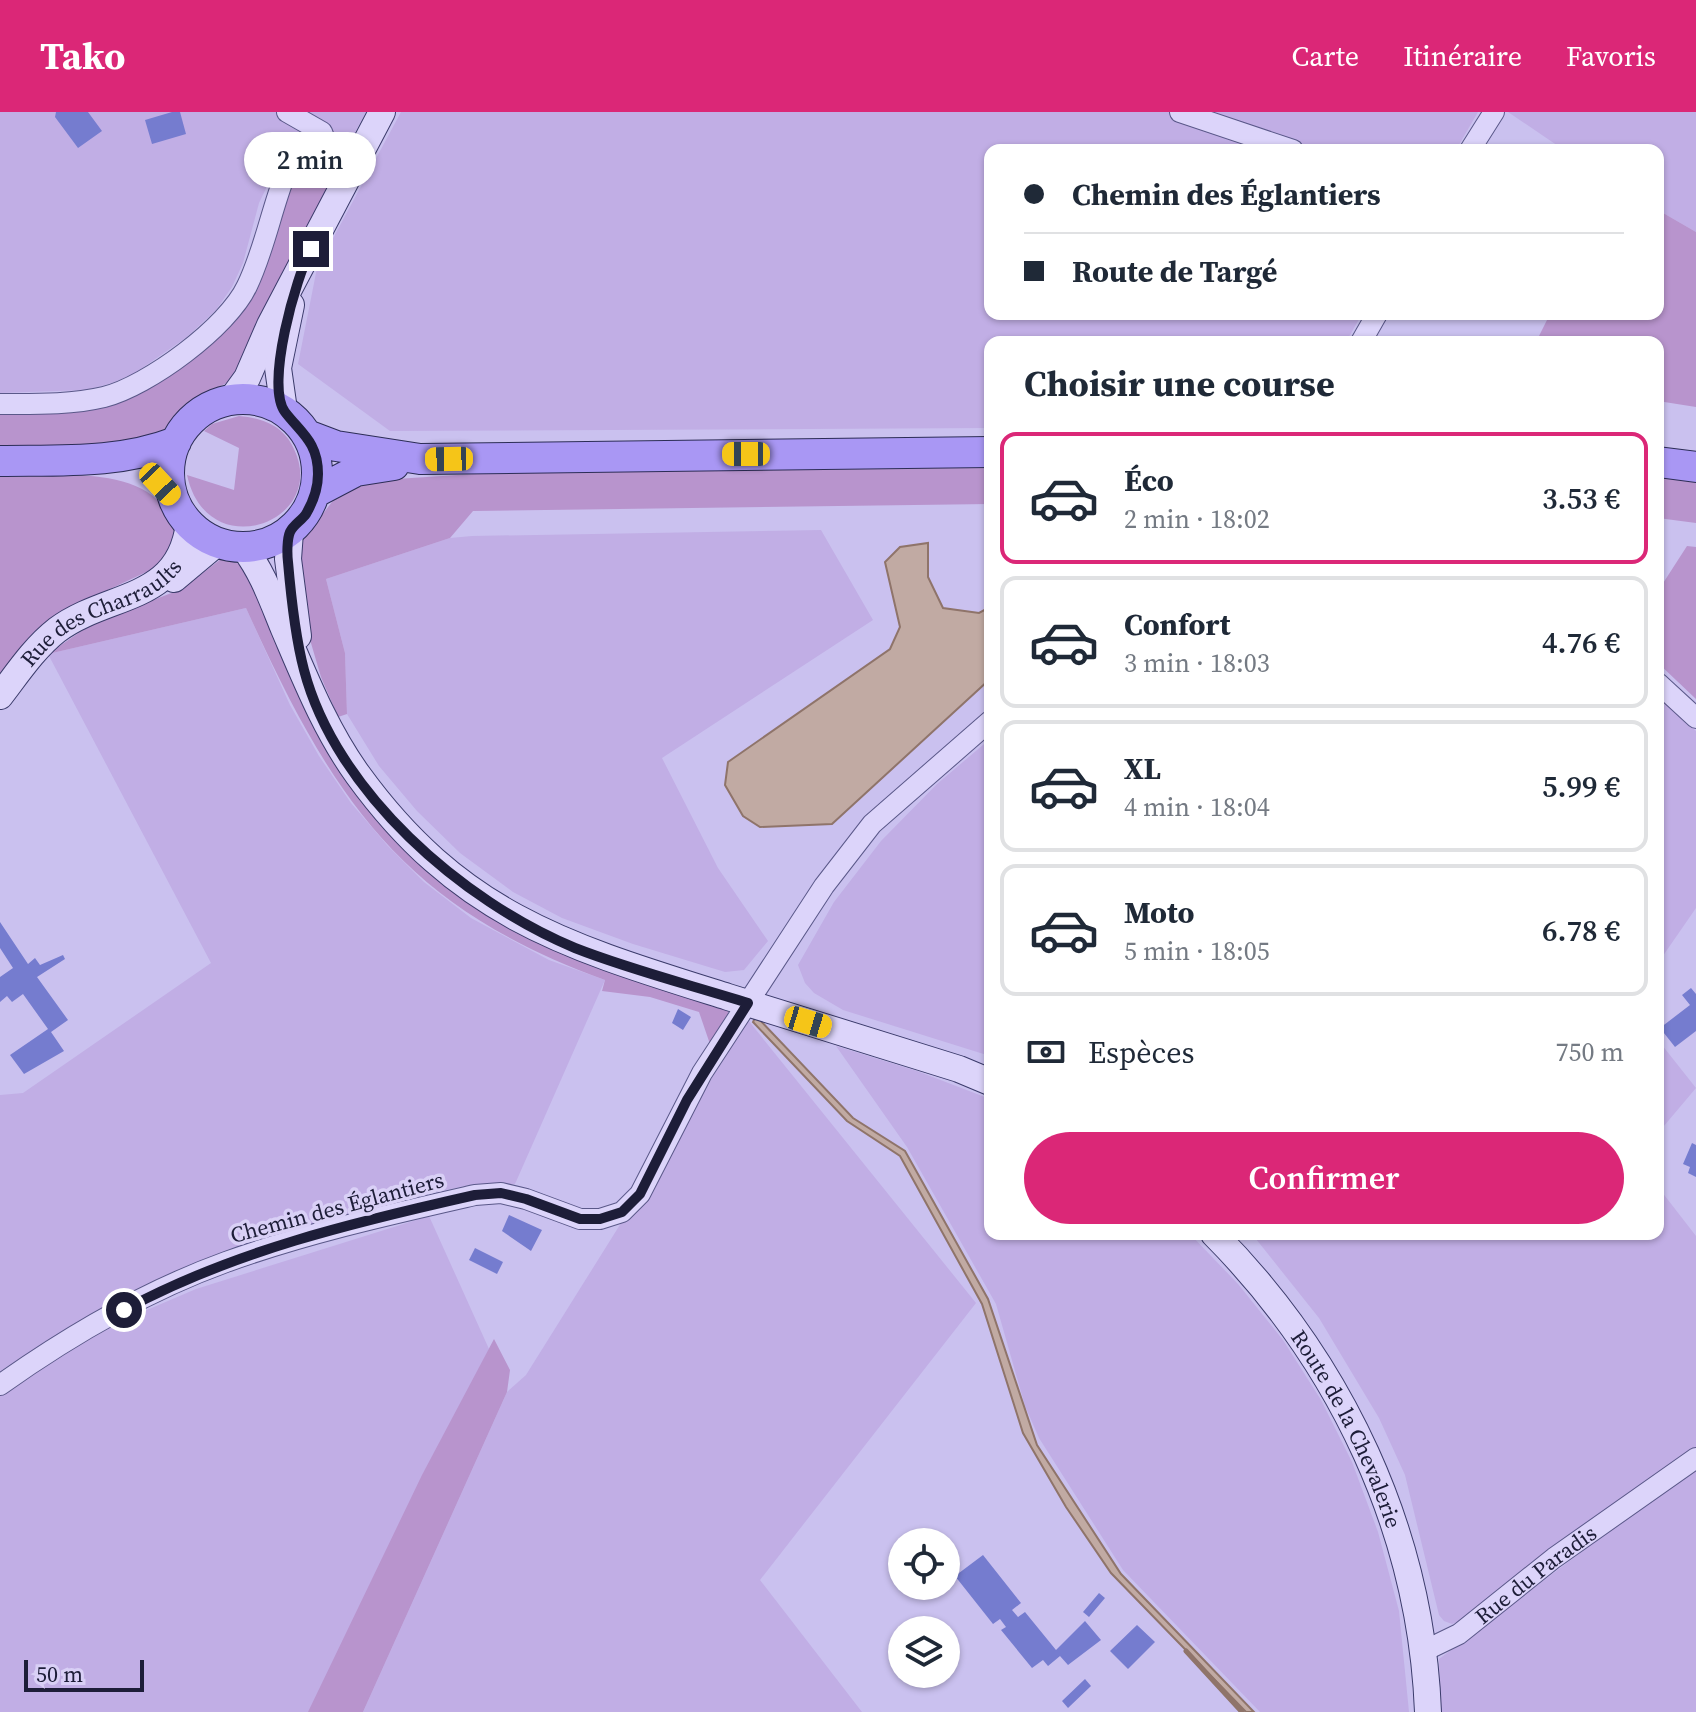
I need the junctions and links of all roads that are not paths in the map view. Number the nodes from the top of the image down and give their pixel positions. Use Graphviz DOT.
graph roads {
  1 [pos="287,112"];
  2 [pos="382,112"];
  3 [pos="1180,112"];
  4 [pos="1494,112"];
  5 [pos="1275,144"];
  6 [pos="1474,144"];
  7 [pos="341,165"];
  8 [pos="297,274"];
  9 [pos="231,400"];
  10 [pos="0,404"];
  11 [pos="284,410"];
  12 [pos="307,435"];
  13 [pos="176,442"];
  14 [pos="984,452"];
  15 [pos="420,459"];
  16 [pos="0,461"];
  17 [pos="43,461"];
  18 [pos="1664,463"];
  19 [pos="1696,467"];
  20 [pos="316,492"];
  21 [pos="181,511"];
  22 [pos="290,532"];
  23 [pos="230,546"];
  24 [pos="141,592"];
  25 [pos="304,671"];
  26 [pos="1664,689"];
  27 [pos="0,696"];
  28 [pos="1696,718"];
  29 [pos="984,726"];
  30 [pos="748,1003"];
  31 [pos="984,1079"];
  32 [pos="1219,1240"];
  33 [pos="0,1385"];
  34 [pos="1696,1458"];
  35 [pos="1424,1651"];
  36 [pos="1428,1712"];
  1 -- 7 [label="street"];
  2 -- 7 [label="street"];
  3 -- 5 [label="street"];
  4 -- 6 [label="street"];
  7 -- 8 [label="street"];
  7 -- 10 [label="street"];
  8 -- 9 [label="street"];
  8 -- 11 [label="street"];
  9 -- 11 [label="main road"];
  9 -- 13 [label="main road"];
  11 -- 12 [label="main road"];
  12 -- 15 [label="main road"];
  12 -- 20 [label="main road"];
  13 -- 17 [label="main road"];
  13 -- 21 [label="main road"];
  14 -- 15 [label="main road"];
  15 -- 20 [label="main road"];
  16 -- 17 [label="main road"];
  17 -- 21 [label="main road"];
  18 -- 19 [label="main road"];
  20 -- 22 [label="main road"];
  21 -- 23 [label="main road"];
  21 -- 24 [label="street, Rue des Charraults"];
  22 -- 23 [label="main road"];
  22 -- 25 [label="street"];
  23 -- 24 [label="street"];
  23 -- 25 [label="street"];
  24 -- 27 [label="street, Rue des Charraults"];
  25 -- 30 [label="street"];
  26 -- 28 [label="street"];
  29 -- 30 [label="street, Chemin des Églantiers"];
  30 -- 31 [label="street"];
  30 -- 33 [label="street, Chemin des Églantiers"];
  32 -- 35 [label="street, Route de la Chevalerie"];
  34 -- 35 [label="street, Rue du Paradis"];
  35 -- 36 [label="street"];
}
